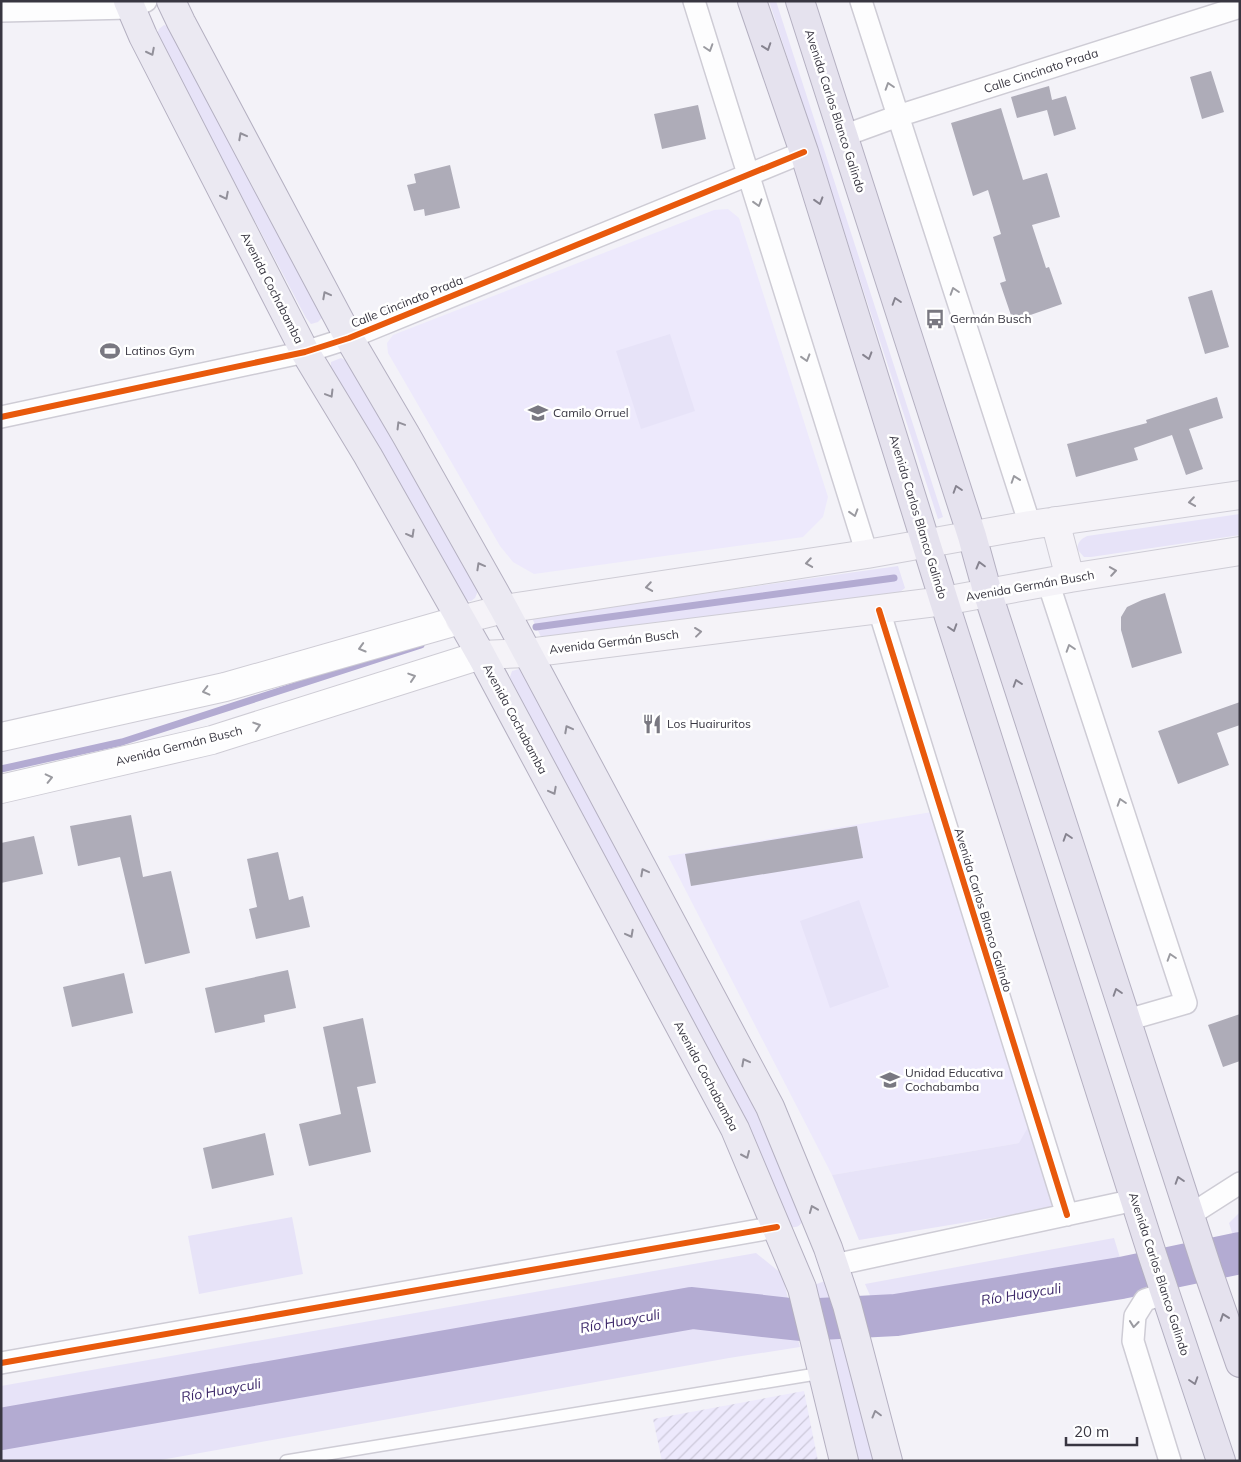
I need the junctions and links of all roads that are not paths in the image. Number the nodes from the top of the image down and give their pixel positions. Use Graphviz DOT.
graph roads {
  1 [pos="171,1"];
  2 [pos="694,1"];
  3 [pos="752,1"];
  4 [pos="800,1"];
  5 [pos="862,1"];
  6 [pos="135,3"];
  7 [pos="1240,7"];
  8 [pos="1,11"];
  9 [pos="898,116"];
  10 [pos="842,136"];
  11 [pos="804,152"];
  12 [pos="749,175"];
  13 [pos="349,338"];
  14 [pos="305,352"];
  15 [pos="1,417"];
  16 [pos="1240,494"];
  17 [pos="1043,523"];
  18 [pos="972,536"];
  19 [pos="927,544"];
  20 [pos="1240,552"];
  21 [pos="867,554"];
  22 [pos="1059,580"];
  23 [pos="988,594"];
  24 [pos="944,601"];
  25 [pos="504,609"];
  26 [pos="879,610"];
  27 [pos="460,620"];
  28 [pos="528,653"];
  29 [pos="480,655"];
  30 [pos="1,737"];
  31 [pos="1,789"];
  32 [pos="1127,1020"];
  33 [pos="1240,1183"];
  34 [pos="1135,1200"];
  35 [pos="1190,1215"];
  36 [pos="1067,1216"];
  37 [pos="777,1227"];
  38 [pos="831,1256"];
  39 [pos="790,1259"];
  40 [pos="1164,1289"];
  41 [pos="1,1363"];
  42 [pos="1240,1363"];
  43 [pos="822,1373"];
  44 [pos="349,1455"];
  45 [pos="286,1461"];
  46 [pos="844,1461"];
  47 [pos="888,1461"];
  48 [pos="1170,1461"];
  49 [pos="1221,1461"];
  13 -- 1 [label="main road, one-way"];
  2 -- 12 [label="street, one-way"];
  3 -- 11 [label="highway, Avenida Carlos Blanco Galindo, one-way"];
  4 -- 10 [label="highway, Avenida Carlos Blanco Galindo"];
  9 -- 5 [label="street, one-way"];
  6 -- 8 [label="street"];
  6 -- 14 [label="main road, Avenida Cochabamba, one-way"];
  7 -- 9 [label="street, Calle Cincinato Prada"];
  9 -- 10 [label="street, Calle Cincinato Prada"];
  17 -- 9 [label="street, one-way"];
  18 -- 10 [label="highway, Avenida Carlos Blanco Galindo, one-way"];
  11 -- 12 [label="street, Calle Cincinato Prada"];
  11 -- 19 [label="highway, Avenida Carlos Blanco Galindo, one-way"];
  12 -- 13 [label="street, Calle Cincinato Prada"];
  12 -- 21 [label="street, one-way"];
  13 -- 14 [label="street, Calle Cincinato Prada"];
  25 -- 13 [label="main road, one-way"];
  14 -- 15 [label="street, Calle Cincinato Prada"];
  14 -- 27 [label="main road, Avenida Cochabamba, one-way"];
  16 -- 17 [label="main road, one-way"];
  17 -- 18 [label="main road"];
  17 -- 22 [label="main road"];
  18 -- 19 [label="main road"];
  23 -- 18 [label="highway, Avenida Carlos Blanco Galindo, one-way"];
  19 -- 21 [label="main road"];
  19 -- 24 [label="highway, Avenida Carlos Blanco Galindo"];
  22 -- 20 [label="main road, Avenida Germán Busch, one-way"];
  21 -- 25 [label="main road, one-way"];
  22 -- 23 [label="main road, Avenida Germán Busch"];
  32 -- 22 [label="street, one-way"];
  23 -- 24 [label="main road, Avenida Germán Busch"];
  32 -- 23 [label="highway, Avenida Carlos Blanco Galindo, one-way"];
  24 -- 26 [label="main road, Avenida Germán Busch"];
  24 -- 34 [label="highway, Avenida Carlos Blanco Galindo, one-way"];
  25 -- 27 [label="main road"];
  25 -- 28 [label="main road"];
  28 -- 26 [label="main road, Avenida Germán Busch, one-way"];
  26 -- 36 [label="street, Avenida Carlos Blanco Galindo"];
  27 -- 29 [label="main road, Avenida Cochabamba"];
  27 -- 30 [label="street, one-way"];
  28 -- 29 [label="main road, Avenida Germán Busch"];
  38 -- 28 [label="main road, one-way"];
  31 -- 29 [label="street, Avenida Germán Busch, one-way"];
  29 -- 37 [label="main road, Avenida Cochabamba, one-way"];
  35 -- 32 [label="highway, Avenida Carlos Blanco Galindo, one-way"];
  33 -- 35 [label="street"];
  34 -- 36 [label="street"];
  34 -- 40 [label="highway, Avenida Carlos Blanco Galindo"];
  42 -- 35 [label="highway, Avenida Carlos Blanco Galindo, one-way"];
  36 -- 38 [label="street"];
  37 -- 39 [label="main road, Avenida Cochabamba"];
  37 -- 41 [label="street"];
  38 -- 39 [label="main road"];
  47 -- 38 [label="main road, one-way"];
  39 -- 43 [label="main road, Avenida Cochabamba"];
  40 -- 48 [label="street, one-way"];
  40 -- 49 [label="highway, Avenida Carlos Blanco Galindo, one-way"];
  43 -- 44 [label="lane"];
  43 -- 46 [label="main road, Avenida Cochabamba"];
  44 -- 45 [label="lane"];
}
